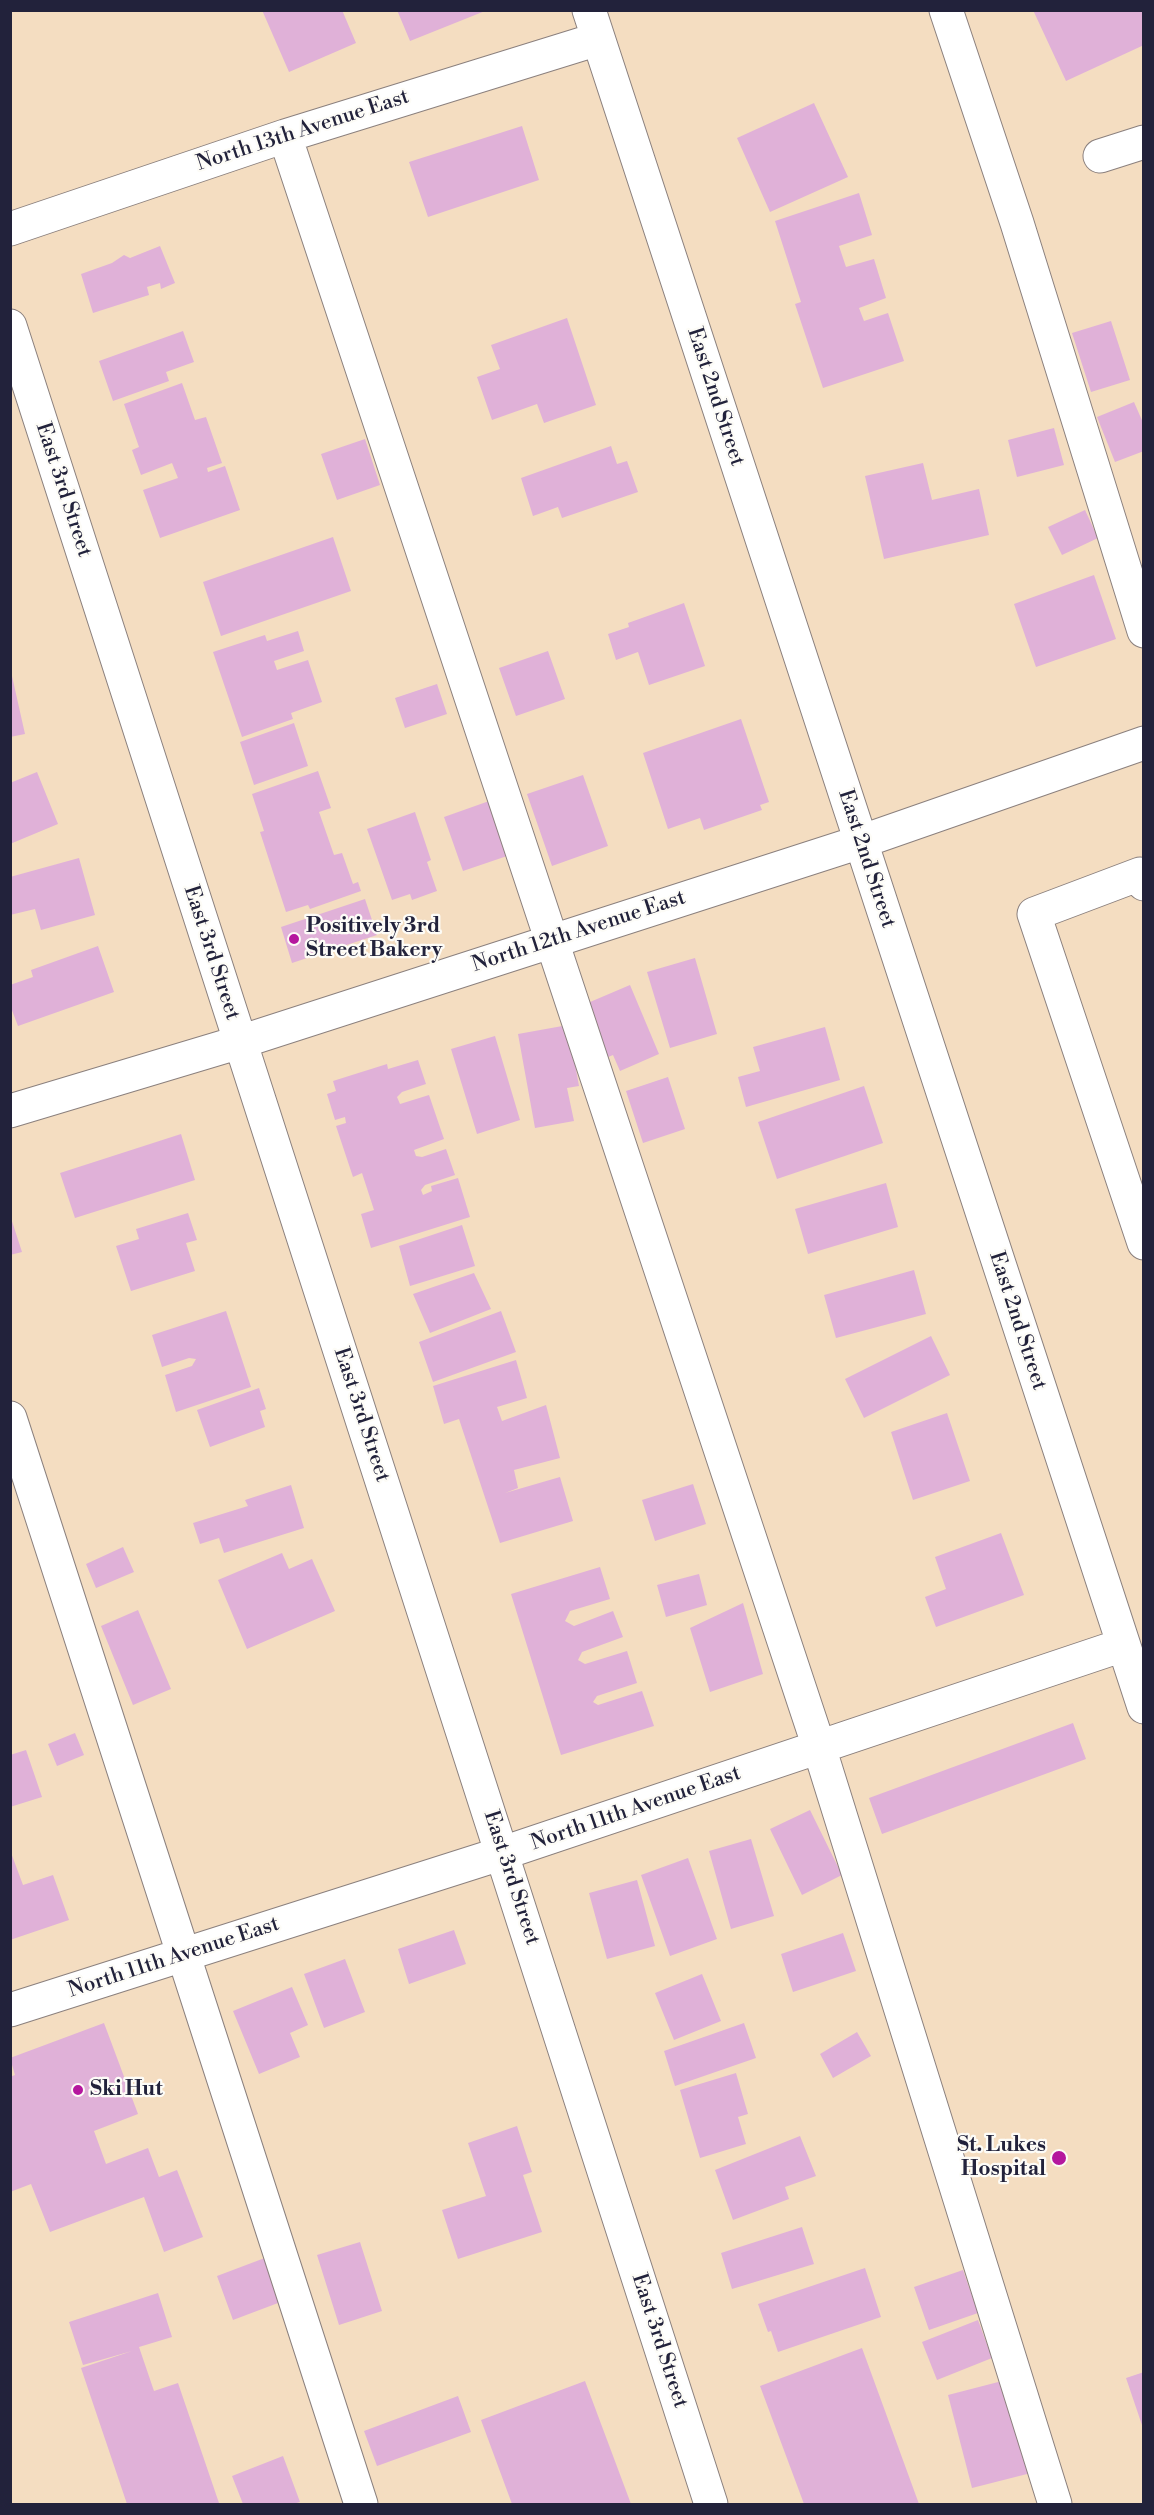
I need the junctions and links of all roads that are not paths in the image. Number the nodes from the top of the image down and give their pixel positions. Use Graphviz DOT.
graph roads {
  1 [pos="946,10"];
  2 [pos="593,25"];
  3 [pos="285,136"];
  4 [pos="1143,142"];
  5 [pos="1100,156"];
  6 [pos="10,229"];
  7 [pos="10,327"];
  8 [pos="1143,631"];
  9 [pos="1143,743"];
  10 [pos="860,842"];
  11 [pos="1143,884"];
  12 [pos="553,941"];
  13 [pos="240,1042"];
  14 [pos="10,1112"];
  15 [pos="1143,1243"];
  16 [pos="10,1418"];
  17 [pos="1123,1645"];
  18 [pos="1143,1707"];
  19 [pos="819,1747"];
  20 [pos="503,1853"];
  21 [pos="185,1955"];
  22 [pos="10,2010"];
  23 [pos="361,2505"];
  24 [pos="711,2505"];
  25 [pos="1055,2505"];
  1 -- 8 [label="street"];
  2 -- 3 [label="street, North 13th Avenue East"];
  2 -- 10 [label="street, East 2nd Street"];
  3 -- 6 [label="street, North 13th Avenue East"];
  3 -- 12 [label="street"];
  4 -- 5 [label="street"];
  7 -- 13 [label="street, East 3rd Street"];
  9 -- 10 [label="street, North 12th Avenue East"];
  10 -- 12 [label="street, North 12th Avenue East"];
  10 -- 17 [label="street, East 2nd Street"];
  11 -- 15 [label="street"];
  12 -- 13 [label="street, North 12th Avenue East"];
  12 -- 19 [label="street"];
  13 -- 14 [label="street, North 12th Avenue East"];
  13 -- 20 [label="street, East 3rd Street"];
  16 -- 21 [label="street"];
  17 -- 18 [label="street, East 2nd Street"];
  17 -- 19 [label="street, North 11th Avenue East"];
  19 -- 20 [label="street, North 11th Avenue East"];
  19 -- 25 [label="street"];
  20 -- 21 [label="street, North 11th Avenue East"];
  20 -- 24 [label="street, East 3rd Street"];
  21 -- 22 [label="street, North 11th Avenue East"];
  21 -- 23 [label="street"];
}
